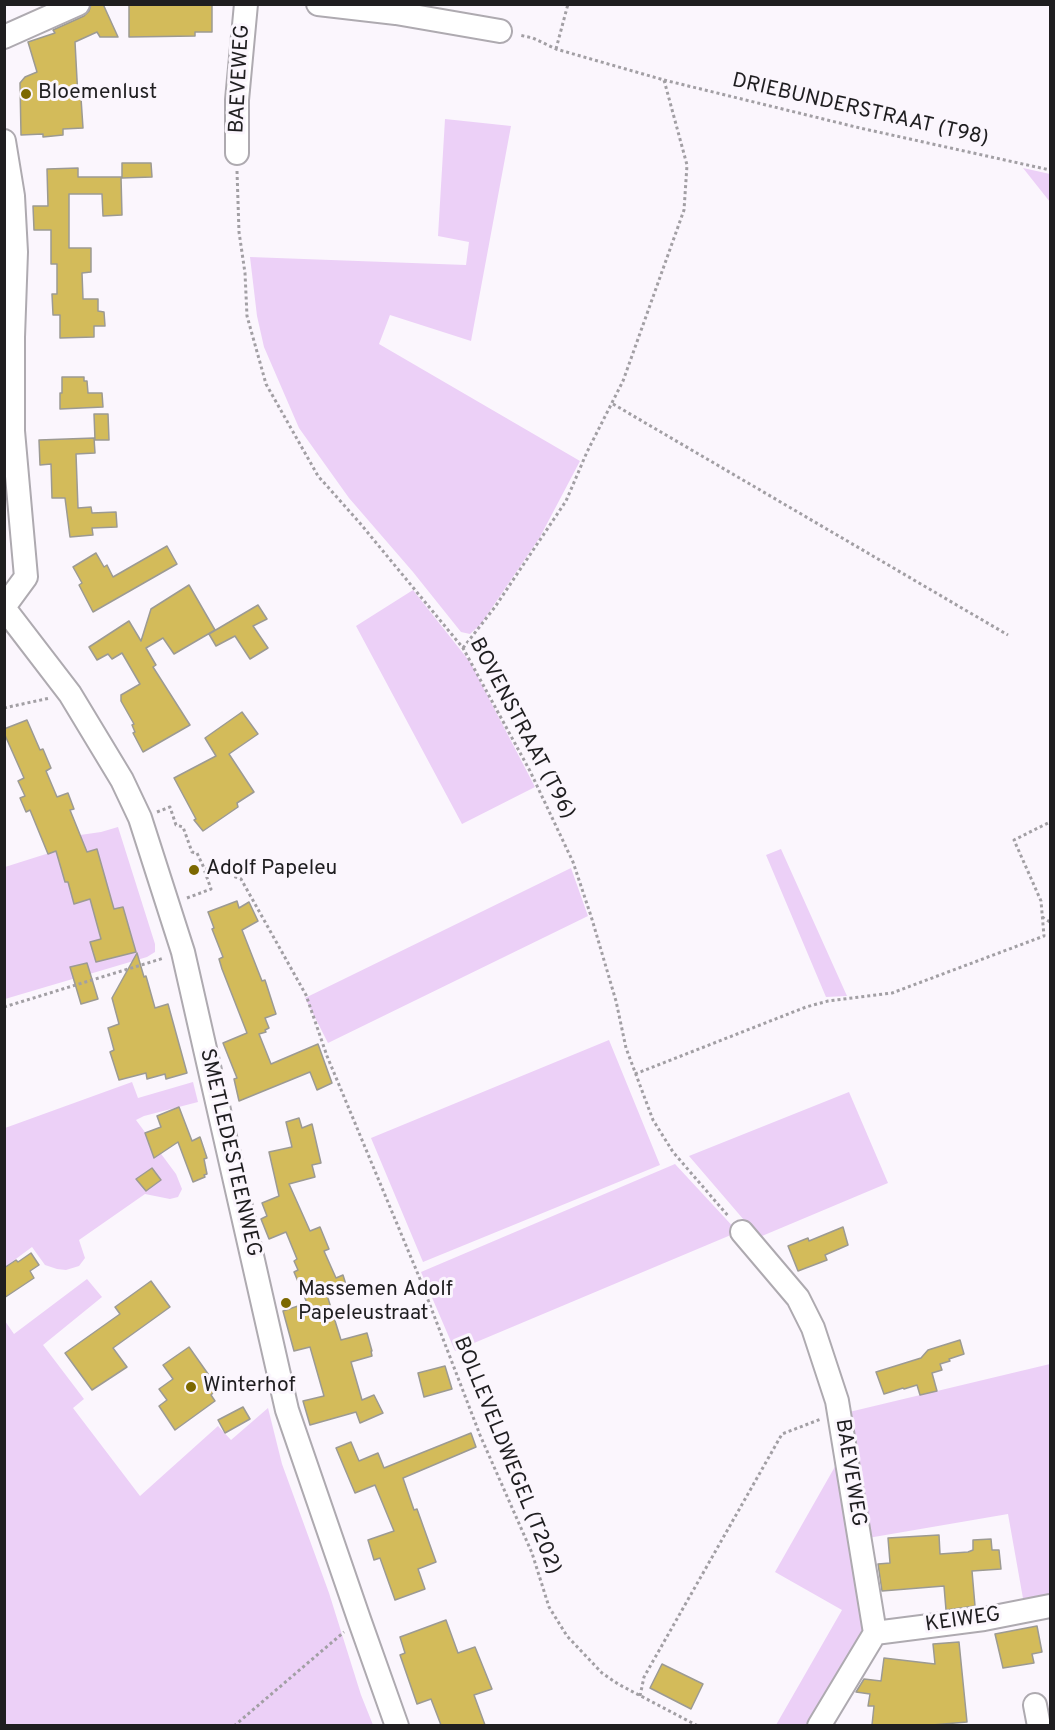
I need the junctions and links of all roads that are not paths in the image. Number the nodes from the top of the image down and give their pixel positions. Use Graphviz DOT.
graph roads {
  1 [pos="78,4"];
  2 [pos="246,4"];
  3 [pos="318,4"];
  4 [pos="500,31"];
  5 [pos="4,37"];
  6 [pos="4,141"];
  7 [pos="237,153"];
  8 [pos="4,608"];
  9 [pos="742,1232"];
  10 [pos="1050,1606"];
  11 [pos="875,1633"];
  12 [pos="397,1725"];
  13 [pos="819,1725"];
  1 -- 5 [label="street"];
  2 -- 7 [label="street, BAEVEWEG"];
  3 -- 4 [label="street"];
  6 -- 8 [label="street"];
  8 -- 12 [label="street, SMETLEDESTEENWEG"];
  9 -- 11 [label="street, BAEVEWEG"];
  10 -- 11 [label="street, KEIWEG"];
  11 -- 13 [label="street"];
}
